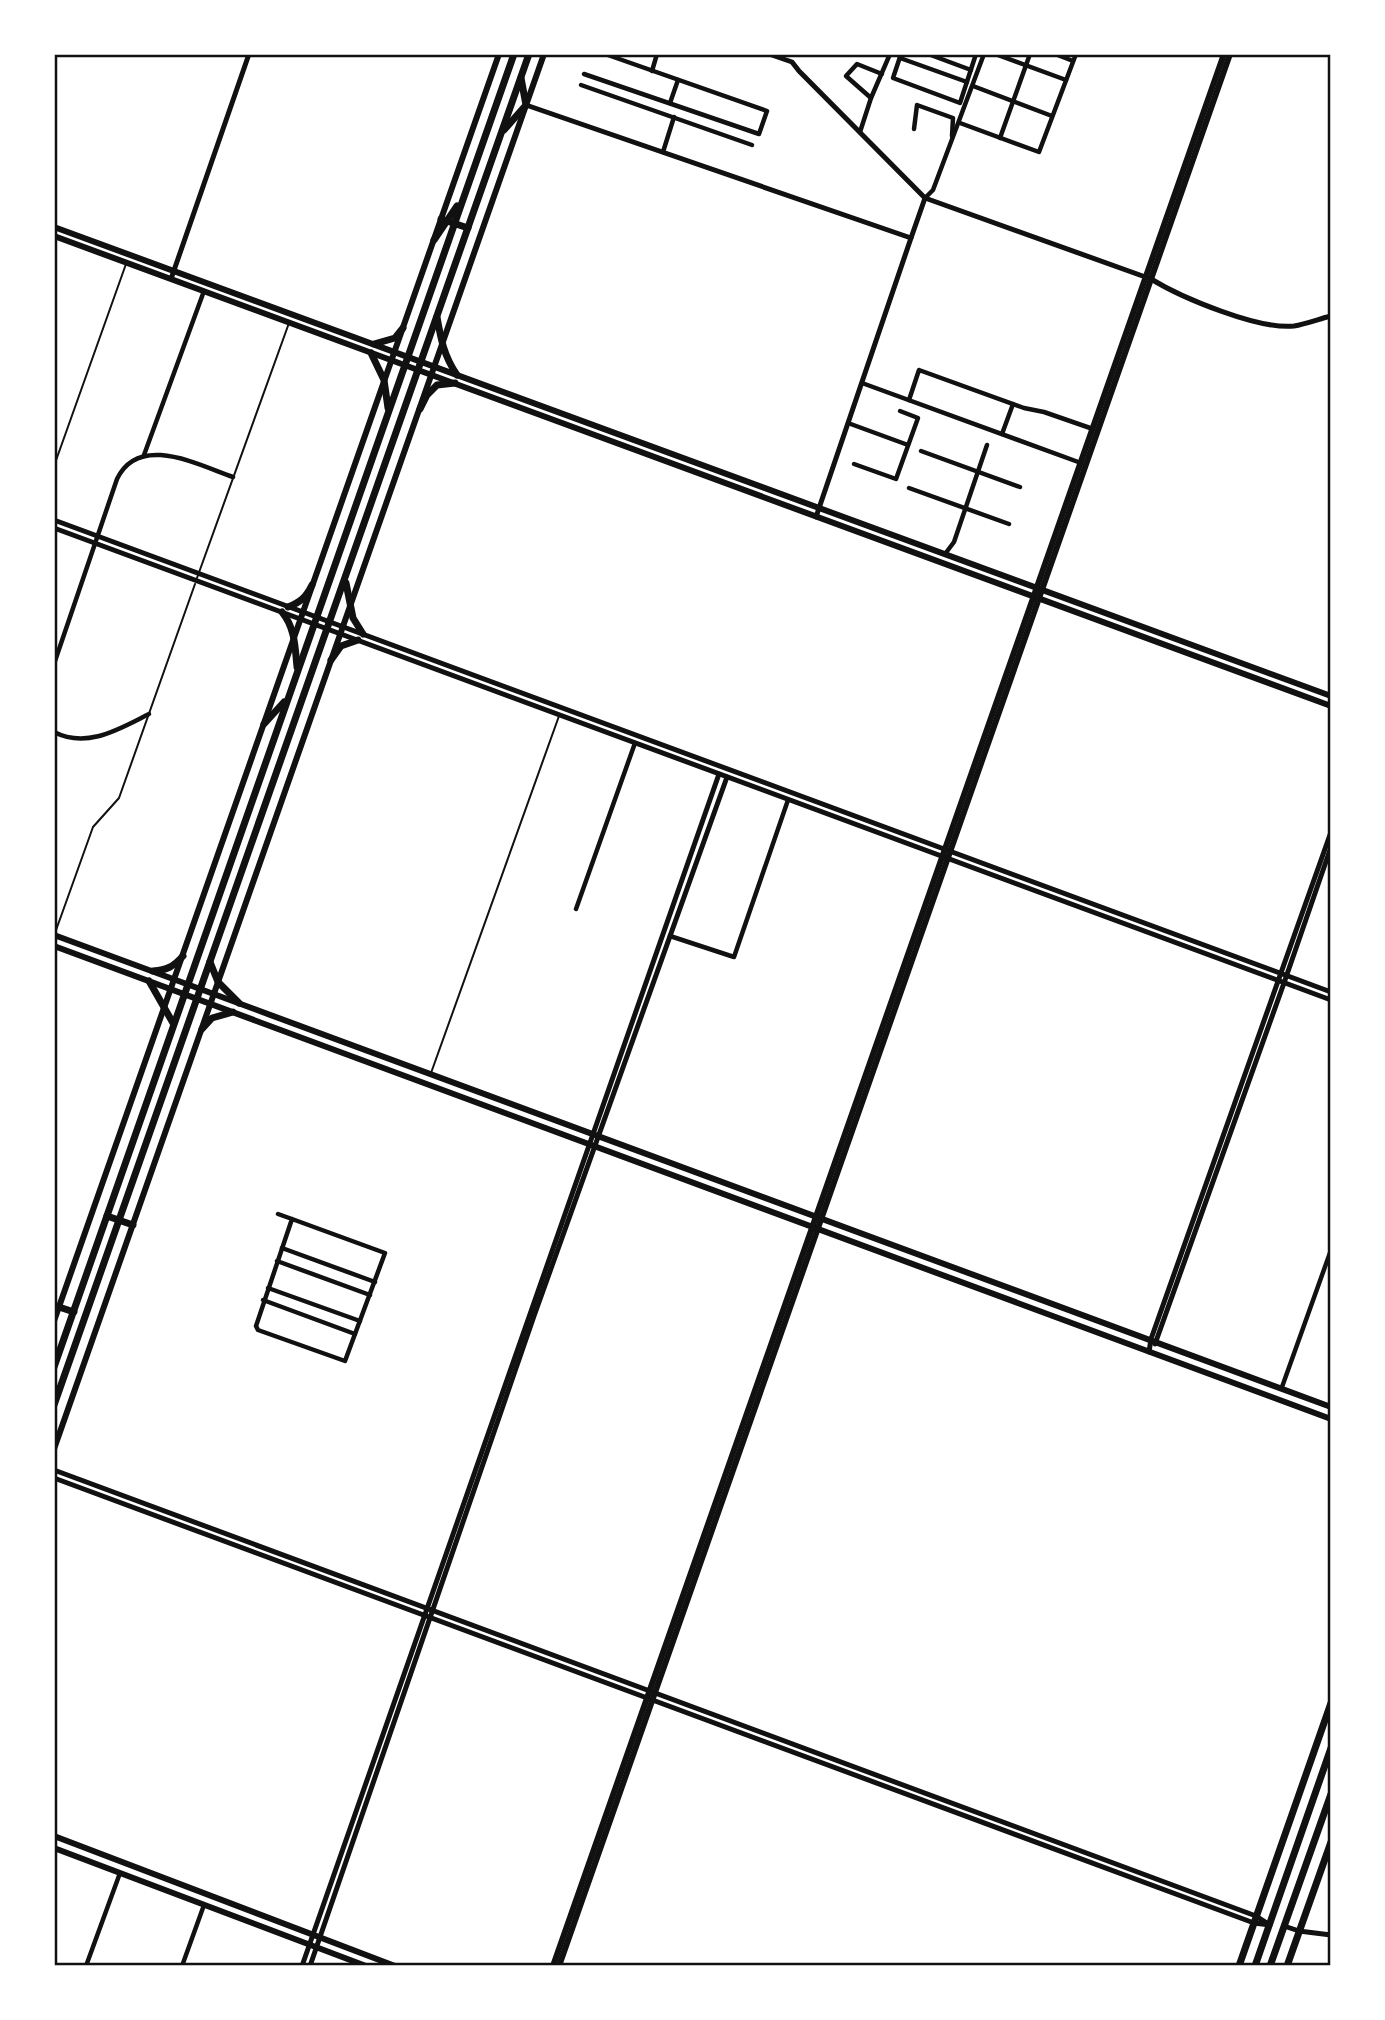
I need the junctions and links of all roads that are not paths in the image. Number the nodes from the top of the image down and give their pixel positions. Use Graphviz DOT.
graph roads {
  1 [pos="249,54"];
  2 [pos="499,54"];
  3 [pos="514,54"];
  4 [pos="529,54"];
  5 [pos="544,54"];
  6 [pos="605,54"];
  7 [pos="657,54"];
  8 [pos="769,54"];
  9 [pos="795,54"];
  10 [pos="890,54"];
  11 [pos="928,54"];
  12 [pos="976,54"];
  13 [pos="984,54"];
  14 [pos="995,54"];
  15 [pos="1030,54"];
  16 [pos="1055,54"];
  17 [pos="1076,54"];
  18 [pos="1224,54"];
  19 [pos="1230,54"];
  20 [pos="901,56"];
  21 [pos="1073,61"];
  22 [pos="792,62"];
  23 [pos="924,66"];
  24 [pos="1026,66"];
  25 [pos="971,70"];
  26 [pos="652,71"];
  27 [pos="584,74"];
  28 [pos="882,74"];
  29 [pos="521,76"];
  30 [pos="678,80"];
  31 [pos="1066,80"];
  32 [pos="967,82"];
  33 [pos="581,85"];
  34 [pos="973,86"];
  35 [pos="871,98"];
  36 [pos="1013,101"];
  37 [pos="670,103"];
  38 [pos="526,105"];
  39 [pos="1052,116"];
  40 [pos="674,117"];
  41 [pos="960,123"];
  42 [pos="914,130"];
  43 [pos="860,132"];
  44 [pos="501,133"];
  45 [pos="951,137"];
  46 [pos="1000,138"];
  47 [pos="752,145"];
  48 [pos="663,152"];
  49 [pos="925,198"];
  50 [pos="447,221"];
  51 [pos="54,227"];
  52 [pos="468,228"];
  53 [pos="54,236"];
  54 [pos="911,238"];
  55 [pos="434,240"];
  56 [pos="127,263"];
  57 [pos="173,270"];
  58 [pos="1148,278"];
  59 [pos="170,279"];
  60 [pos="204,291"];
  61 [pos="437,316"];
  62 [pos="1331,316"];
  63 [pos="289,323"];
  64 [pos="403,328"];
  65 [pos="442,347"];
  66 [pos="372,349"];
  67 [pos="394,352"];
  68 [pos="391,360"];
  69 [pos="406,361"];
  70 [pos="420,366"];
  71 [pos="435,367"];
  72 [pos="432,375"];
  73 [pos="456,379"];
  74 [pos="384,380"];
  75 [pos="862,383"];
  76 [pos="909,400"];
  77 [pos="1013,404"];
  78 [pos="420,409"];
  79 [pos="388,411"];
  80 [pos="900,411"];
  81 [pos="848,423"];
  82 [pos="1093,429"];
  83 [pos="1002,434"];
  84 [pos="908,445"];
  85 [pos="987,445"];
  86 [pos="921,451"];
  87 [pos="144,455"];
  88 [pos="1081,463"];
  89 [pos="854,464"];
  90 [pos="54,466"];
  91 [pos="978,471"];
  92 [pos="233,477"];
  93 [pos="1020,487"];
  94 [pos="909,488"];
  95 [pos="819,508"];
  96 [pos="965,508"];
  97 [pos="816,517"];
  98 [pos="54,520"];
  99 [pos="1009,524"];
  100 [pos="54,528"];
  101 [pos="97,540"];
  102 [pos="945,555"];
  103 [pos="198,577"];
  104 [pos="345,579"];
  105 [pos="312,585"];
  106 [pos="1039,589"];
  107 [pos="1037,598"];
  108 [pos="350,608"];
  109 [pos="285,609"];
  110 [pos="302,615"];
  111 [pos="315,620"];
  112 [pos="329,625"];
  113 [pos="342,630"];
  114 [pos="361,637"];
  115 [pos="294,638"];
  116 [pos="331,660"];
  117 [pos="54,664"];
  118 [pos="297,671"];
  119 [pos="1331,696"];
  120 [pos="287,699"];
  121 [pos="1331,706"];
  122 [pos="149,714"];
  123 [pos="559,715"];
  124 [pos="264,724"];
  125 [pos="54,732"];
  126 [pos="635,743"];
  127 [pos="719,774"];
  128 [pos="726,777"];
  129 [pos="788,800"];
  130 [pos="1331,832"];
  131 [pos="1331,847"];
  132 [pos="948,851"];
  133 [pos="945,858"];
  134 [pos="576,909"];
  135 [pos="54,935"];
  136 [pos="670,936"];
  137 [pos="54,946"];
  138 [pos="183,957"];
  139 [pos="210,962"];
  140 [pos="153,971"];
  141 [pos="1284,975"];
  142 [pos="175,979"];
  143 [pos="149,981"];
  144 [pos="218,982"];
  145 [pos="1281,982"];
  146 [pos="187,984"];
  147 [pos="171,989"];
  148 [pos="201,989"];
  149 [pos="1331,992"];
  150 [pos="214,993"];
  151 [pos="183,994"];
  152 [pos="197,999"];
  153 [pos="1331,1000"];
  154 [pos="239,1003"];
  155 [pos="210,1004"];
  156 [pos="165,1007"];
  157 [pos="233,1013"];
  158 [pos="173,1024"];
  159 [pos="202,1029"];
  160 [pos="431,1073"];
  161 [pos="596,1134"];
  162 [pos="592,1146"];
  163 [pos="278,1214"];
  164 [pos="107,1216"];
  165 [pos="819,1217"];
  166 [pos="292,1219"];
  167 [pos="120,1220"];
  168 [pos="133,1225"];
  169 [pos="815,1228"];
  170 [pos="282,1248"];
  171 [pos="1331,1250"];
  172 [pos="277,1261"];
  173 [pos="375,1282"];
  174 [pos="268,1288"];
  175 [pos="370,1295"];
  176 [pos="264,1300"];
  177 [pos="59,1307"];
  178 [pos="74,1312"];
  179 [pos="54,1321"];
  180 [pos="360,1321"];
  181 [pos="355,1334"];
  182 [pos="1154,1340"];
  183 [pos="1149,1352"];
  184 [pos="54,1367"];
  185 [pos="1282,1387"];
  186 [pos="54,1405"];
  187 [pos="1331,1407"];
  188 [pos="1331,1419"];
  189 [pos="54,1449"];
  190 [pos="54,1471"];
  191 [pos="54,1478"];
  192 [pos="428,1613"];
  193 [pos="651,1695"];
  194 [pos="1331,1703"];
  195 [pos="1331,1748"];
  196 [pos="1331,1794"];
  197 [pos="54,1836"];
  198 [pos="1331,1842"];
  199 [pos="54,1848"];
  200 [pos="120,1874"];
  201 [pos="204,1905"];
  202 [pos="1255,1919"];
  203 [pos="1270,1924"];
  204 [pos="1284,1926"];
  205 [pos="1299,1931"];
  206 [pos="1331,1935"];
  207 [pos="316,1937"];
  208 [pos="309,1945"];
  209 [pos="317,1948"];
  210 [pos="86,1966"];
  211 [pos="182,1966"];
  212 [pos="302,1966"];
  213 [pos="310,1966"];
  214 [pos="366,1966"];
  215 [pos="395,1966"];
  216 [pos="553,1966"];
  217 [pos="559,1966"];
  218 [pos="1239,1966"];
  219 [pos="1255,1966"];
  220 [pos="1270,1966"];
  221 [pos="1287,1966"];
  1 -- 57 [label="street"];
  2 -- 50 [label="main road"];
  3 -- 50 [label="main road"];
  4 -- 29 [label="main road"];
  5 -- 38 [label="main road"];
  6 -- 26 [label="street"];
  7 -- 26 [label="street"];
  8 -- 22 [label="street"];
  9 -- 22 [label="street"];
  10 -- 28 [label="street"];
  11 -- 23 [label="street"];
  11 -- 25 [label="street"];
  12 -- 25 [label="street"];
  13 -- 34 [label="street"];
  14 -- 24 [label="street"];
  15 -- 24 [label="street"];
  16 -- 21 [label="street"];
  17 -- 21 [label="street"];
  18 -- 58 [label="main road"];
  19 -- 58 [label="main road"];
  20 -- 23 [label="street"];
  20 -- 32 [label="street"];
  21 -- 31 [label="street"];
  22 -- 43 [label="street"];
  23 -- 32 [label="street"];
  24 -- 31 [label="street"];
  24 -- 36 [label="street"];
  25 -- 32 [label="street"];
  26 -- 30 [label="street"];
  27 -- 37 [label="street"];
  28 -- 35 [label="street"];
  28 -- 35 [label="street"];
  29 -- 38 [label="main road"];
  29 -- 44 [label="main road"];
  30 -- 37 [label="street"];
  30 -- 37 [label="street"];
  31 -- 39 [label="street"];
  33 -- 40 [label="street"];
  34 -- 36 [label="street"];
  34 -- 41 [label="street"];
  35 -- 43 [label="street"];
  36 -- 39 [label="street"];
  36 -- 46 [label="street"];
  38 -- 44 [label="main road"];
  38 -- 48 [label="street"];
  38 -- 65 [label="main road"];
  39 -- 46 [label="street"];
  40 -- 47 [label="street"];
  40 -- 48 [label="street"];
  41 -- 45 [label="street"];
  41 -- 46 [label="street"];
  42 -- 45 [label="street"];
  43 -- 49 [label="street"];
  44 -- 52 [label="main road"];
  45 -- 49 [label="street"];
  48 -- 54 [label="street"];
  49 -- 54 [label="street"];
  49 -- 58 [label="street"];
  50 -- 52 [label="main road"];
  50 -- 55 [label="main road"];
  50 -- 69 [label="main road"];
  51 -- 57 [label="main road"];
  52 -- 61 [label="main road"];
  53 -- 56 [label="main road"];
  54 -- 75 [label="street"];
  55 -- 64 [label="main road"];
  56 -- 59 [label="main road"];
  56 -- 90 [label="lane"];
  57 -- 59 [label="street"];
  57 -- 66 [label="main road"];
  58 -- 62 [label="street"];
  58 -- 82 [label="main road"];
  58 -- 106 [label="main road"];
  59 -- 60 [label="main road"];
  60 -- 63 [label="main road"];
  60 -- 87 [label="street"];
  61 -- 65 [label="main road"];
  61 -- 70 [label="main road"];
  63 -- 66 [label="main road"];
  63 -- 92 [label="lane"];
  64 -- 66 [label="main road"];
  64 -- 67 [label="main road"];
  65 -- 71 [label="main road"];
  65 -- 73 [label="main road"];
  66 -- 67 [label="main road"];
  66 -- 68 [label="main road"];
  66 -- 74 [label="main road"];
  67 -- 68 [label="main road"];
  67 -- 69 [label="main road"];
  68 -- 69 [label="main road"];
  68 -- 74 [label="main road"];
  69 -- 70 [label="main road"];
  69 -- 79 [label="main road"];
  70 -- 71 [label="main road"];
  70 -- 72 [label="main road"];
  70 -- 104 [label="main road"];
  71 -- 72 [label="main road"];
  71 -- 73 [label="main road"];
  72 -- 73 [label="main road"];
  72 -- 78 [label="main road"];
  73 -- 78 [label="main road"];
  73 -- 95 [label="main road"];
  73 -- 97 [label="main road"];
  74 -- 79 [label="main road"];
  74 -- 105 [label="main road"];
  75 -- 76 [label="street"];
  75 -- 81 [label="street"];
  76 -- 77 [label="street"];
  76 -- 83 [label="street"];
  77 -- 82 [label="street"];
  77 -- 83 [label="street"];
  78 -- 108 [label="main road"];
  79 -- 111 [label="main road"];
  80 -- 84 [label="street"];
  81 -- 84 [label="street"];
  81 -- 95 [label="street"];
  82 -- 88 [label="main road"];
  83 -- 88 [label="street"];
  84 -- 89 [label="street"];
  85 -- 91 [label="street"];
  86 -- 91 [label="street"];
  87 -- 92 [label="street"];
  87 -- 101 [label="street"];
  88 -- 106 [label="main road"];
  91 -- 93 [label="street"];
  91 -- 96 [label="street"];
  92 -- 103 [label="lane"];
  94 -- 96 [label="street"];
  95 -- 97 [label="street"];
  95 -- 102 [label="main road"];
  96 -- 99 [label="street"];
  96 -- 102 [label="street"];
  97 -- 107 [label="main road"];
  98 -- 101 [label="street"];
  100 -- 101 [label="street"];
  101 -- 103 [label="street"];
  101 -- 117 [label="street"];
  102 -- 106 [label="main road"];
  103 -- 109 [label="street"];
  103 -- 122 [label="lane"];
  104 -- 108 [label="main road"];
  104 -- 112 [label="main road"];
  105 -- 109 [label="main road"];
  105 -- 110 [label="main road"];
  106 -- 107 [label="main road"];
  106 -- 119 [label="main road"];
  107 -- 121 [label="main road"];
  107 -- 132 [label="main road"];
  108 -- 113 [label="main road"];
  108 -- 114 [label="main road"];
  109 -- 110 [label="street"];
  109 -- 115 [label="main road"];
  110 -- 111 [label="street"];
  110 -- 115 [label="main road"];
  111 -- 112 [label="street"];
  111 -- 118 [label="main road"];
  112 -- 113 [label="street"];
  112 -- 139 [label="main road"];
  113 -- 114 [label="street"];
  113 -- 116 [label="main road"];
  114 -- 116 [label="main road"];
  114 -- 123 [label="street"];
  114 -- 132 [label="street"];
  115 -- 118 [label="main road"];
  115 -- 124 [label="main road"];
  116 -- 144 [label="main road"];
  118 -- 120 [label="main road"];
  120 -- 124 [label="main road"];
  120 -- 146 [label="main road"];
  122 -- 125 [label="street"];
  122 -- 135 [label="lane"];
  123 -- 126 [label="street"];
  123 -- 160 [label="lane"];
  124 -- 138 [label="main road"];
  126 -- 127 [label="street"];
  126 -- 134 [label="street"];
  127 -- 128 [label="street"];
  127 -- 161 [label="street"];
  128 -- 129 [label="street"];
  128 -- 136 [label="street"];
  129 -- 133 [label="street"];
  129 -- 136 [label="street"];
  130 -- 141 [label="street"];
  131 -- 141 [label="street"];
  132 -- 133 [label="main road"];
  132 -- 141 [label="street"];
  133 -- 145 [label="street"];
  133 -- 165 [label="main road"];
  135 -- 140 [label="main road"];
  136 -- 161 [label="street"];
  137 -- 143 [label="main road"];
  138 -- 140 [label="main road"];
  138 -- 142 [label="main road"];
  139 -- 144 [label="main road"];
  139 -- 148 [label="main road"];
  140 -- 142 [label="main road"];
  141 -- 145 [label="street"];
  141 -- 149 [label="street"];
  142 -- 146 [label="main road"];
  142 -- 147 [label="main road"];
  143 -- 147 [label="main road"];
  143 -- 156 [label="main road"];
  144 -- 150 [label="main road"];
  144 -- 154 [label="main road"];
  145 -- 153 [label="street"];
  145 -- 182 [label="street"];
  146 -- 148 [label="main road"];
  146 -- 151 [label="main road"];
  147 -- 151 [label="main road"];
  147 -- 156 [label="main road"];
  148 -- 150 [label="main road"];
  148 -- 152 [label="main road"];
  150 -- 154 [label="main road"];
  150 -- 155 [label="main road"];
  151 -- 152 [label="main road"];
  151 -- 158 [label="main road"];
  152 -- 155 [label="main road"];
  152 -- 167 [label="main road"];
  154 -- 160 [label="main road"];
  155 -- 157 [label="main road"];
  155 -- 159 [label="main road"];
  156 -- 158 [label="main road"];
  156 -- 177 [label="main road"];
  157 -- 159 [label="main road"];
  157 -- 162 [label="main road"];
  158 -- 164 [label="main road"];
  159 -- 168 [label="main road"];
  160 -- 161 [label="main road"];
  161 -- 162 [label="street"];
  161 -- 165 [label="main road"];
  162 -- 169 [label="main road"];
  162 -- 192 [label="street"];
  163 -- 166 [label="street"];
  164 -- 167 [label="main road"];
  164 -- 178 [label="main road"];
  165 -- 169 [label="main road"];
  165 -- 182 [label="main road"];
  166 -- 170 [label="street"];
  166 -- 173 [label="street"];
  167 -- 168 [label="main road"];
  167 -- 186 [label="main road"];
  168 -- 189 [label="main road"];
  169 -- 183 [label="main road"];
  169 -- 193 [label="main road"];
  170 -- 172 [label="street"];
  170 -- 173 [label="street"];
  171 -- 185 [label="street"];
  172 -- 174 [label="street"];
  172 -- 175 [label="street"];
  173 -- 175 [label="street"];
  174 -- 176 [label="street"];
  174 -- 180 [label="street"];
  175 -- 180 [label="street"];
  176 -- 181 [label="street"];
  176 -- 181 [label="street"];
  177 -- 178 [label="main road"];
  177 -- 179 [label="main road"];
  178 -- 184 [label="main road"];
  180 -- 181 [label="street"];
  182 -- 183 [label="street"];
  182 -- 185 [label="main road"];
  183 -- 188 [label="main road"];
  185 -- 187 [label="main road"];
  190 -- 192 [label="street"];
  191 -- 192 [label="street"];
  192 -- 193 [label="street"];
  192 -- 207 [label="street"];
  193 -- 202 [label="street"];
  193 -- 216 [label="main road"];
  193 -- 217 [label="main road"];
  194 -- 202 [label="main road"];
  195 -- 203 [label="main road"];
  196 -- 204 [label="main road"];
  197 -- 207 [label="main road"];
  198 -- 205 [label="main road"];
  199 -- 200 [label="main road"];
  200 -- 201 [label="main road"];
  200 -- 210 [label="street"];
  201 -- 208 [label="main road"];
  201 -- 211 [label="street"];
  202 -- 203 [label="street"];
  202 -- 218 [label="main road"];
  203 -- 219 [label="main road"];
  204 -- 205 [label="street"];
  204 -- 220 [label="main road"];
  205 -- 206 [label="street"];
  205 -- 221 [label="main road"];
  207 -- 208 [label="street"];
  207 -- 209 [label="street"];
  207 -- 215 [label="main road"];
  208 -- 209 [label="main road"];
  208 -- 212 [label="street"];
  209 -- 213 [label="street"];
  209 -- 214 [label="main road"];
}
